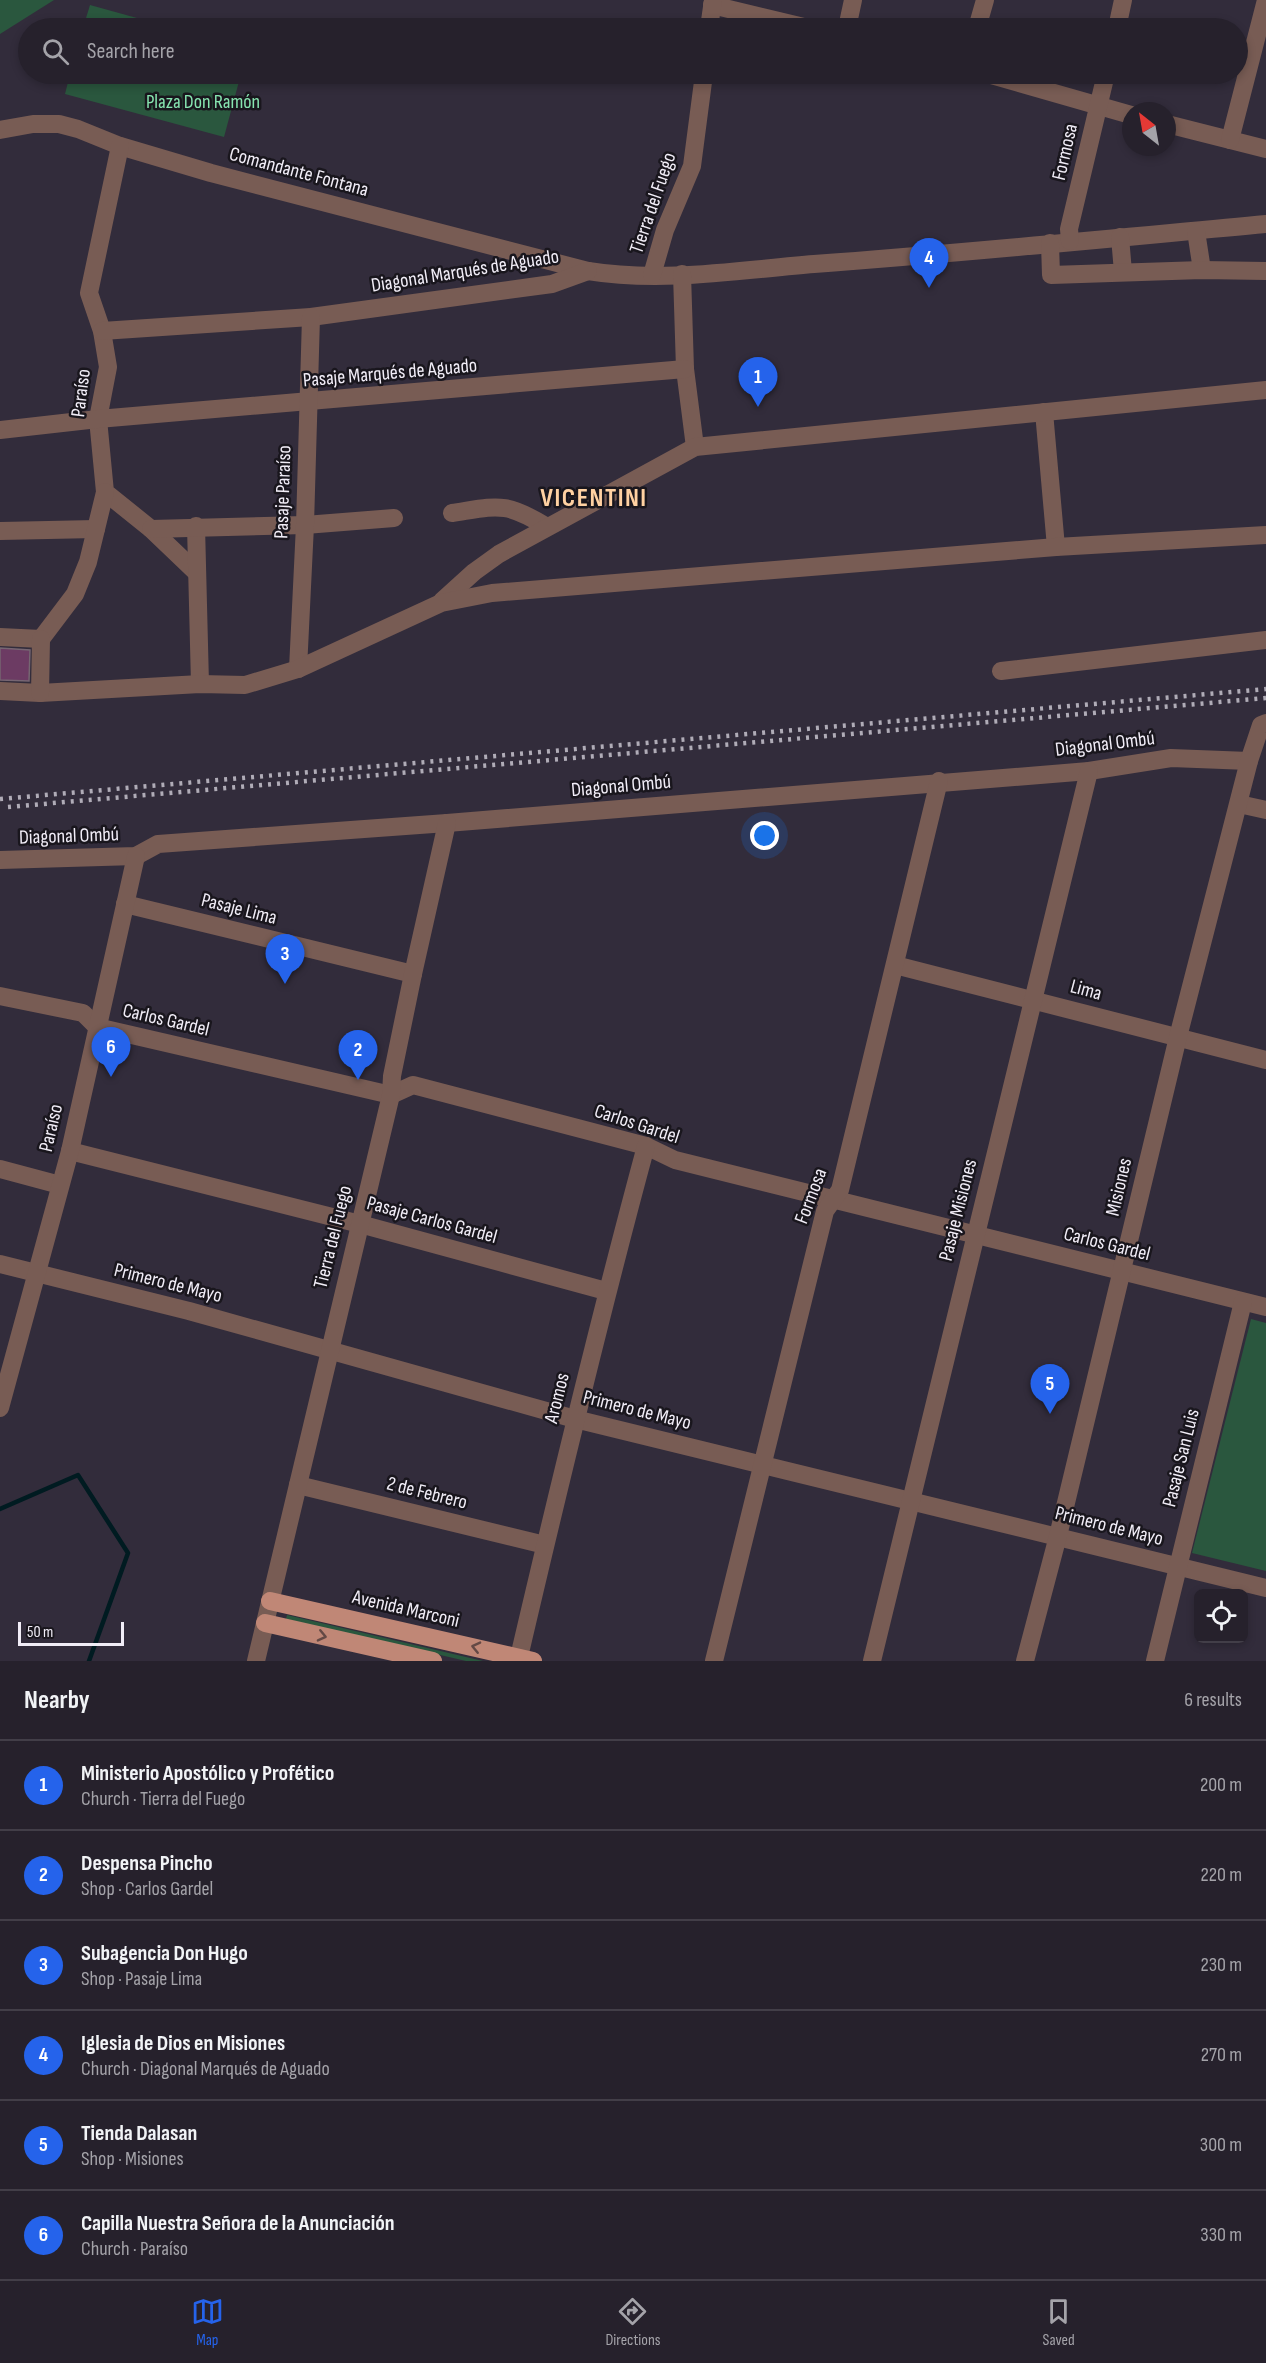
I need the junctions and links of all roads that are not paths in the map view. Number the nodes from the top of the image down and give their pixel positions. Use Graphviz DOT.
graph roads {
  1 [pos="853,0"];
  2 [pos="985,0"];
  3 [pos="1123,0"];
  4 [pos="1266,0"];
  5 [pos="713,3"];
  6 [pos="711,18"];
  7 [pos="770,18"];
  8 [pos="849,18"];
  9 [pos="979,18"];
  10 [pos="1119,18"];
  11 [pos="1248,70"];
  12 [pos="703,84"];
  13 [pos="1021,84"];
  14 [pos="1104,84"];
  15 [pos="1244,84"];
  16 [pos="1098,107"];
  17 [pos="1122,113"];
  18 [pos="1176,126"];
  19 [pos="0,130"];
  20 [pos="1230,140"];
  21 [pos="120,146"];
  22 [pos="1266,149"];
  23 [pos="1266,224"];
  24 [pos="1196,231"];
  25 [pos="1120,237"];
  26 [pos="1070,241"];
  27 [pos="1050,243"];
  28 [pos="1202,270"];
  29 [pos="588,271"];
  30 [pos="1266,271"];
  31 [pos="1123,272"];
  32 [pos="682,274"];
  33 [pos="652,275"];
  34 [pos="311,317"];
  35 [pos="102,331"];
  36 [pos="685,369"];
  37 [pos="1266,390"];
  38 [pos="309,403"];
  39 [pos="1044,412"];
  40 [pos="98,419"];
  41 [pos="0,430"];
  42 [pos="694,447"];
  43 [pos="105,492"];
  44 [pos="452,513"];
  45 [pos="394,518"];
  46 [pos="305,525"];
  47 [pos="196,526"];
  48 [pos="547,527"];
  49 [pos="96,529"];
  50 [pos="151,529"];
  51 [pos="0,531"];
  52 [pos="1266,535"];
  53 [pos="1056,547"];
  54 [pos="197,573"];
  55 [pos="441,603"];
  56 [pos="0,637"];
  57 [pos="41,639"];
  58 [pos="1266,640"];
  59 [pos="298,669"];
  60 [pos="1001,671"];
  61 [pos="200,684"];
  62 [pos="0,691"];
  63 [pos="40,693"];
  64 [pos="1264,724"];
  65 [pos="1249,761"];
  66 [pos="1089,771"];
  67 [pos="939,782"];
  68 [pos="1239,804"];
  69 [pos="1266,810"];
  70 [pos="447,823"];
  71 [pos="136,856"];
  72 [pos="0,860"];
  73 [pos="125,904"];
  74 [pos="895,965"];
  75 [pos="413,974"];
  76 [pos="0,996"];
  77 [pos="1033,999"];
  78 [pos="97,1027"];
  79 [pos="1178,1037"];
  80 [pos="1266,1060"];
  81 [pos="391,1095"];
  82 [pos="646,1146"];
  83 [pos="70,1151"];
  84 [pos="0,1169"];
  85 [pos="60,1185"];
  86 [pos="834,1199"];
  87 [pos="360,1224"];
  88 [pos="976,1234"];
  89 [pos="0,1264"];
  90 [pos="1122,1272"];
  91 [pos="36,1274"];
  92 [pos="606,1291"];
  93 [pos="1243,1302"];
  94 [pos="1266,1307"];
  95 [pos="329,1350"];
  96 [pos="0,1408"];
  97 [pos="575,1419"];
  98 [pos="763,1464"];
  99 [pos="298,1485"];
  100 [pos="911,1501"];
  101 [pos="1058,1536"];
  102 [pos="545,1545"];
  103 [pos="1178,1567"];
  104 [pos="1266,1588"];
  105 [pos="270,1601"];
  106 [pos="265,1623"];
  107 [pos="524,1660"];
  108 [pos="256,1661"];
  109 [pos="433,1661"];
  110 [pos="714,1661"];
  111 [pos="872,1661"];
  112 [pos="1025,1661"];
  113 [pos="1155,1661"];
  1 -- 8 [label="street"];
  2 -- 9 [label="street"];
  3 -- 10 [label="street"];
  4 -- 11 [label="street"];
  5 -- 6 [label="street"];
  5 -- 7 [label="street"];
  12 -- 33 [label="street, Tierra del Fuego"];
  13 -- 16 [label="street"];
  14 -- 16 [label="street, Formosa"];
  15 -- 20 [label="street"];
  16 -- 17 [label="street"];
  16 -- 26 [label="street, Formosa"];
  18 -- 20 [label="street"];
  19 -- 21 [label="street, Comandante Fontana"];
  20 -- 22 [label="street"];
  21 -- 29 [label="street, Comandante Fontana"];
  21 -- 35 [label="street, Paraíso"];
  23 -- 24 [label="street, Diagonal Marqués de Aguado"];
  24 -- 25 [label="street, Diagonal Marqués de Aguado"];
  24 -- 28 [label="street"];
  25 -- 26 [label="street, Diagonal Marqués de Aguado"];
  25 -- 31 [label="street"];
  26 -- 27 [label="street, Diagonal Marqués de Aguado"];
  27 -- 31 [label="street"];
  27 -- 32 [label="street, Diagonal Marqués de Aguado"];
  28 -- 30 [label="street"];
  28 -- 31 [label="street"];
  29 -- 33 [label="street, Diagonal Marqués de Aguado"];
  29 -- 34 [label="street, Diagonal Marqués de Aguado"];
  32 -- 33 [label="street, Diagonal Marqués de Aguado"];
  32 -- 36 [label="street"];
  34 -- 35 [label="street, Diagonal Marqués de Aguado"];
  34 -- 38 [label="street, Pasaje Paraíso"];
  35 -- 40 [label="street, Paraíso"];
  36 -- 38 [label="street, Pasaje Marqués de Aguado"];
  36 -- 42 [label="street"];
  37 -- 39 [label="street"];
  38 -- 40 [label="street, Pasaje Marqués de Aguado"];
  38 -- 46 [label="street, Pasaje Paraíso"];
  39 -- 42 [label="street"];
  39 -- 53 [label="street"];
  40 -- 41 [label="street"];
  40 -- 43 [label="street, Paraíso"];
  42 -- 48 [label="street"];
  43 -- 49 [label="street, Paraíso"];
  43 -- 50 [label="street"];
  44 -- 48 [label="street"];
  45 -- 46 [label="street"];
  46 -- 47 [label="street"];
  46 -- 59 [label="street, Pasaje Paraíso"];
  47 -- 50 [label="street"];
  47 -- 54 [label="street"];
  48 -- 55 [label="street"];
  49 -- 51 [label="street"];
  49 -- 57 [label="street, Paraíso"];
  50 -- 54 [label="street"];
  52 -- 53 [label="street"];
  53 -- 55 [label="street"];
  54 -- 61 [label="street"];
  55 -- 59 [label="street"];
  56 -- 57 [label="street"];
  57 -- 63 [label="street"];
  58 -- 60 [label="street"];
  59 -- 61 [label="street"];
  61 -- 63 [label="street"];
  62 -- 63 [label="street"];
  64 -- 65 [label="street, Misiones"];
  65 -- 66 [label="street, Diagonal Ombú"];
  65 -- 68 [label="street, Misiones"];
  66 -- 67 [label="street, Diagonal Ombú"];
  66 -- 77 [label="street, Pasaje Misiones"];
  67 -- 70 [label="street, Diagonal Ombú"];
  67 -- 74 [label="street, Formosa"];
  68 -- 69 [label="street"];
  68 -- 79 [label="street, Misiones"];
  70 -- 71 [label="street, Diagonal Ombú"];
  70 -- 75 [label="street, Tierra del Fuego"];
  71 -- 72 [label="street, Diagonal Ombú"];
  71 -- 73 [label="street, Paraíso"];
  73 -- 75 [label="street, Pasaje Lima"];
  73 -- 78 [label="street, Paraíso"];
  74 -- 77 [label="street, Lima"];
  74 -- 86 [label="street, Formosa"];
  75 -- 81 [label="street, Tierra del Fuego"];
  76 -- 78 [label="street, Carlos Gardel"];
  77 -- 79 [label="street, Lima"];
  77 -- 88 [label="street, Pasaje Misiones"];
  78 -- 81 [label="street, Carlos Gardel"];
  78 -- 83 [label="street, Paraíso"];
  79 -- 80 [label="street, Lima"];
  79 -- 90 [label="street, Misiones"];
  81 -- 82 [label="street, Carlos Gardel"];
  81 -- 87 [label="street, Tierra del Fuego"];
  82 -- 86 [label="street, Carlos Gardel"];
  82 -- 92 [label="street, Aromos"];
  83 -- 85 [label="street, Paraíso"];
  83 -- 87 [label="street, Pasaje Carlos Gardel"];
  84 -- 85 [label="street"];
  85 -- 91 [label="street, Paraíso"];
  86 -- 88 [label="street, Carlos Gardel"];
  86 -- 98 [label="street, Formosa"];
  87 -- 92 [label="street, Pasaje Carlos Gardel"];
  87 -- 95 [label="street, Tierra del Fuego"];
  88 -- 90 [label="street, Carlos Gardel"];
  88 -- 100 [label="street, Pasaje Misiones"];
  89 -- 91 [label="street, Primero de Mayo"];
  90 -- 93 [label="street, Carlos Gardel"];
  90 -- 101 [label="street, Misiones"];
  91 -- 95 [label="street, Primero de Mayo"];
  91 -- 96 [label="street, Paraíso"];
  92 -- 97 [label="street, Aromos"];
  93 -- 94 [label="street, Carlos Gardel"];
  93 -- 103 [label="street, Pasaje San Luis"];
  95 -- 97 [label="street, Primero de Mayo"];
  95 -- 99 [label="street, Tierra del Fuego"];
  97 -- 98 [label="street, Primero de Mayo"];
  97 -- 102 [label="street, Aromos"];
  98 -- 100 [label="street, Primero de Mayo"];
  98 -- 110 [label="street, Formosa"];
  99 -- 102 [label="street, 2 de Febrero"];
  99 -- 105 [label="street, Tierra del Fuego"];
  100 -- 101 [label="street, Primero de Mayo"];
  100 -- 111 [label="street, Pasaje Misiones"];
  101 -- 103 [label="street, Primero de Mayo"];
  101 -- 112 [label="street, Misiones"];
  102 -- 107 [label="street, Aromos"];
  103 -- 104 [label="street, Primero de Mayo"];
  103 -- 113 [label="street, Pasaje San Luis"];
  105 -- 106 [label="street, Tierra del Fuego"];
  107 -- 105 [label="main road, Avenida Marconi, one-way"];
  106 -- 108 [label="street, Tierra del Fuego"];
  106 -- 109 [label="main road, one-way"];
}
